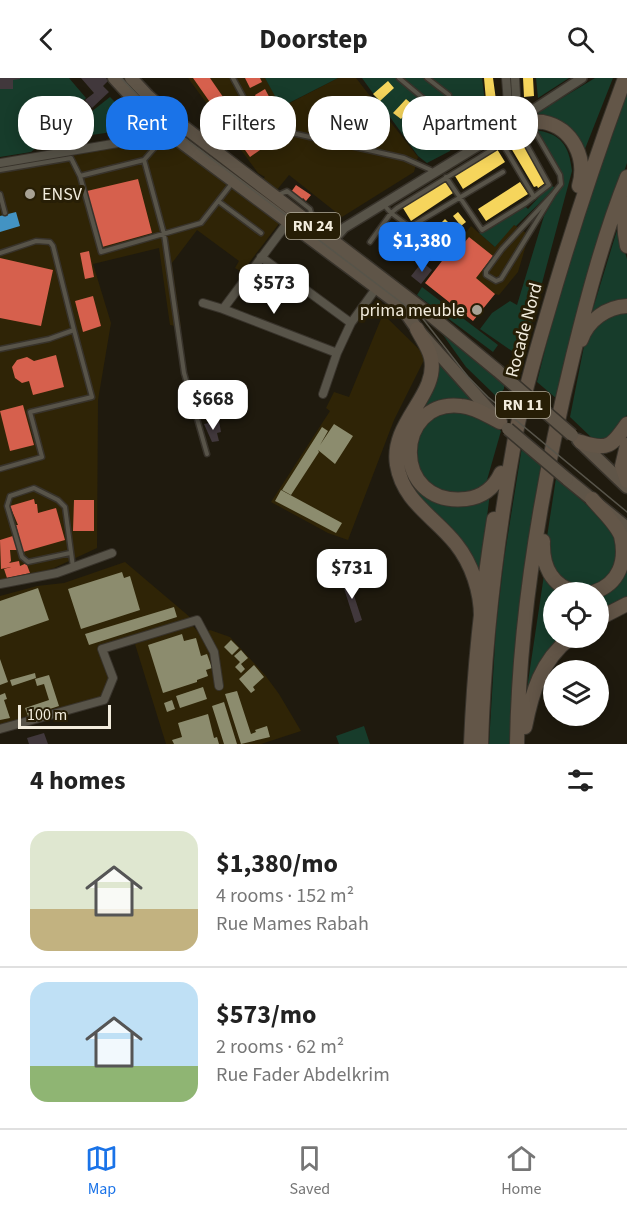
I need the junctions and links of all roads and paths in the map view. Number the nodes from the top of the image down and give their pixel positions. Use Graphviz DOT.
graph roads {
  1 [pos="114,78"];
  2 [pos="131,78"];
  3 [pos="233,78"];
  4 [pos="399,78"];
  5 [pos="427,78"];
  6 [pos="506,78"];
  7 [pos="515,78"];
  8 [pos="582,78"];
  9 [pos="625,78"];
  10 [pos="132,96"];
  11 [pos="507,96"];
  12 [pos="516,96"];
  13 [pos="538,109"];
  14 [pos="538,122"];
  15 [pos="106,145"];
  16 [pos="538,146"];
  17 [pos="152,150"];
  18 [pos="187,150"];
  19 [pos="468,150"];
  20 [pos="506,150"];
  21 [pos="144,160"];
  22 [pos="0,163"];
  23 [pos="436,168"];
  24 [pos="0,170"];
  25 [pos="503,172"];
  26 [pos="80,176"];
  27 [pos="446,177"];
  28 [pos="627,177"];
  29 [pos="234,181"];
  30 [pos="554,193"];
  31 [pos="0,194"];
  32 [pos="534,197"];
  33 [pos="460,198"];
  34 [pos="218,201"];
  35 [pos="382,204"];
  36 [pos="627,204"];
  37 [pos="5,213"];
  38 [pos="391,213"];
  39 [pos="288,222"];
  40 [pos="261,233"];
  41 [pos="164,234"];
  42 [pos="570,235"];
  43 [pos="626,238"];
  44 [pos="326,242"];
  45 [pos="370,242"];
  46 [pos="0,253"];
  47 [pos="261,257"];
  48 [pos="377,287"];
  49 [pos="203,303"];
  50 [pos="627,306"];
  51 [pos="222,309"];
  52 [pos="351,323"];
  53 [pos="417,329"];
  54 [pos="74,330"];
  55 [pos="0,349"];
  56 [pos="337,353"];
  57 [pos="323,394"];
  58 [pos="562,399"];
  59 [pos="627,424"];
  60 [pos="508,430"];
  61 [pos="576,439"];
  62 [pos="627,445"];
  63 [pos="207,454"];
  64 [pos="0,469"];
  65 [pos="501,473"];
  66 [pos="547,476"];
  67 [pos="627,481"];
  68 [pos="627,487"];
  69 [pos="592,499"];
  70 [pos="627,528"];
  71 [pos="70,553"];
  72 [pos="112,554"];
  73 [pos="74,567"];
  74 [pos="556,582"];
  75 [pos="0,584"];
  76 [pos="609,584"];
  77 [pos="627,604"];
  78 [pos="609,613"];
  79 [pos="481,617"];
  80 [pos="560,648"];
  81 [pos="219,686"];
  82 [pos="473,693"];
  83 [pos="0,729"];
  84 [pos="464,744"];
  85 [pos="471,744"];
  86 [pos="481,744"];
  87 [pos="517,744"];
  88 [pos="522,744"];
  1 -- 10 [label="main road, RN 24"];
  2 -- 44 [label="main road, RN 24"];
  3 -- 23 [label="lane"];
  4 -- 5 [label="lane"];
  6 -- 11 [label="street"];
  7 -- 12 [label="street"];
  8 -- 13 [label="street"];
  9 -- 42 [label="highway, Rocade Nord / RN 11"];
  14 -- 42 [label="highway"];
  15 -- 22 [label="street"];
  16 -- 30 [label="lane"];
  17 -- 21 [label="lane"];
  18 -- 29 [label="main road, RN 24"];
  19 -- 23 [label="street"];
  20 -- 32 [label="lane"];
  21 -- 26 [label="lane"];
  21 -- 41 [label="lane"];
  23 -- 35 [label="street"];
  23 -- 44 [label="street"];
  24 -- 26 [label="lane"];
  25 -- 33 [label="lane"];
  26 -- 41 [label="lane"];
  27 -- 32 [label="lane"];
  27 -- 33 [label="lane"];
  27 -- 38 [label="lane"];
  28 -- 58 [label="highway, RN 11"];
  29 -- 34 [label="lane"];
  29 -- 39 [label="main road, RN 24"];
  30 -- 30 [label="lane"];
  31 -- 37 [label="lane"];
  32 -- 33 [label="lane"];
  33 -- 38 [label="lane"];
  34 -- 40 [label="lane"];
  34 -- 41 [label="lane"];
  35 -- 38 [label="lane"];
  35 -- 44 [label="street"];
  36 -- 43 [label="highway"];
  38 -- 45 [label="lane"];
  39 -- 44 [label="main road, RN 24"];
  39 -- 47 [label="street"];
  41 -- 63 [label="lane"];
  42 -- 60 [label="highway, Rocade Nord / RN 11"];
  44 -- 48 [label="main road, RN 24"];
  44 -- 61 [label="main road, RN 24, bridge"];
  46 -- 54 [label="lane"];
  47 -- 51 [label="street"];
  47 -- 52 [label="street"];
  48 -- 52 [label="street"];
  48 -- 53 [label="main road, RN 24"];
  49 -- 51 [label="street"];
  50 -- 58 [label="highway"];
  51 -- 56 [label="street"];
  52 -- 56 [label="street"];
  53 -- 60 [label="main road, RN 24"];
  53 -- 79 [label="highway"];
  54 -- 55 [label="lane"];
  54 -- 64 [label="lane"];
  56 -- 57 [label="street"];
  58 -- 66 [label="highway, RN 11"];
  59 -- 61 [label="highway"];
  60 -- 65 [label="highway"];
  60 -- 65 [label="highway"];
  60 -- 69 [label="main road, RN 24, bridge"];
  60 -- 86 [label="highway, Rocade Nord / RN 11"];
  61 -- 68 [label="main road, RN 24"];
  62 -- 67 [label="highway"];
  65 -- 79 [label="highway"];
  66 -- 74 [label="highway"];
  66 -- 87 [label="highway, RN 11"];
  69 -- 70 [label="main road, RN 24"];
  69 -- 76 [label="highway"];
  71 -- 71 [label="lane"];
  71 -- 73 [label="lane"];
  72 -- 73 [label="street"];
  73 -- 75 [label="street"];
  77 -- 78 [label="highway"];
  79 -- 82 [label="highway"];
  80 -- 88 [label="highway"];
  81 -- 83 [label="street"];
  82 -- 84 [label="highway"];
  82 -- 85 [label="highway"];
}
